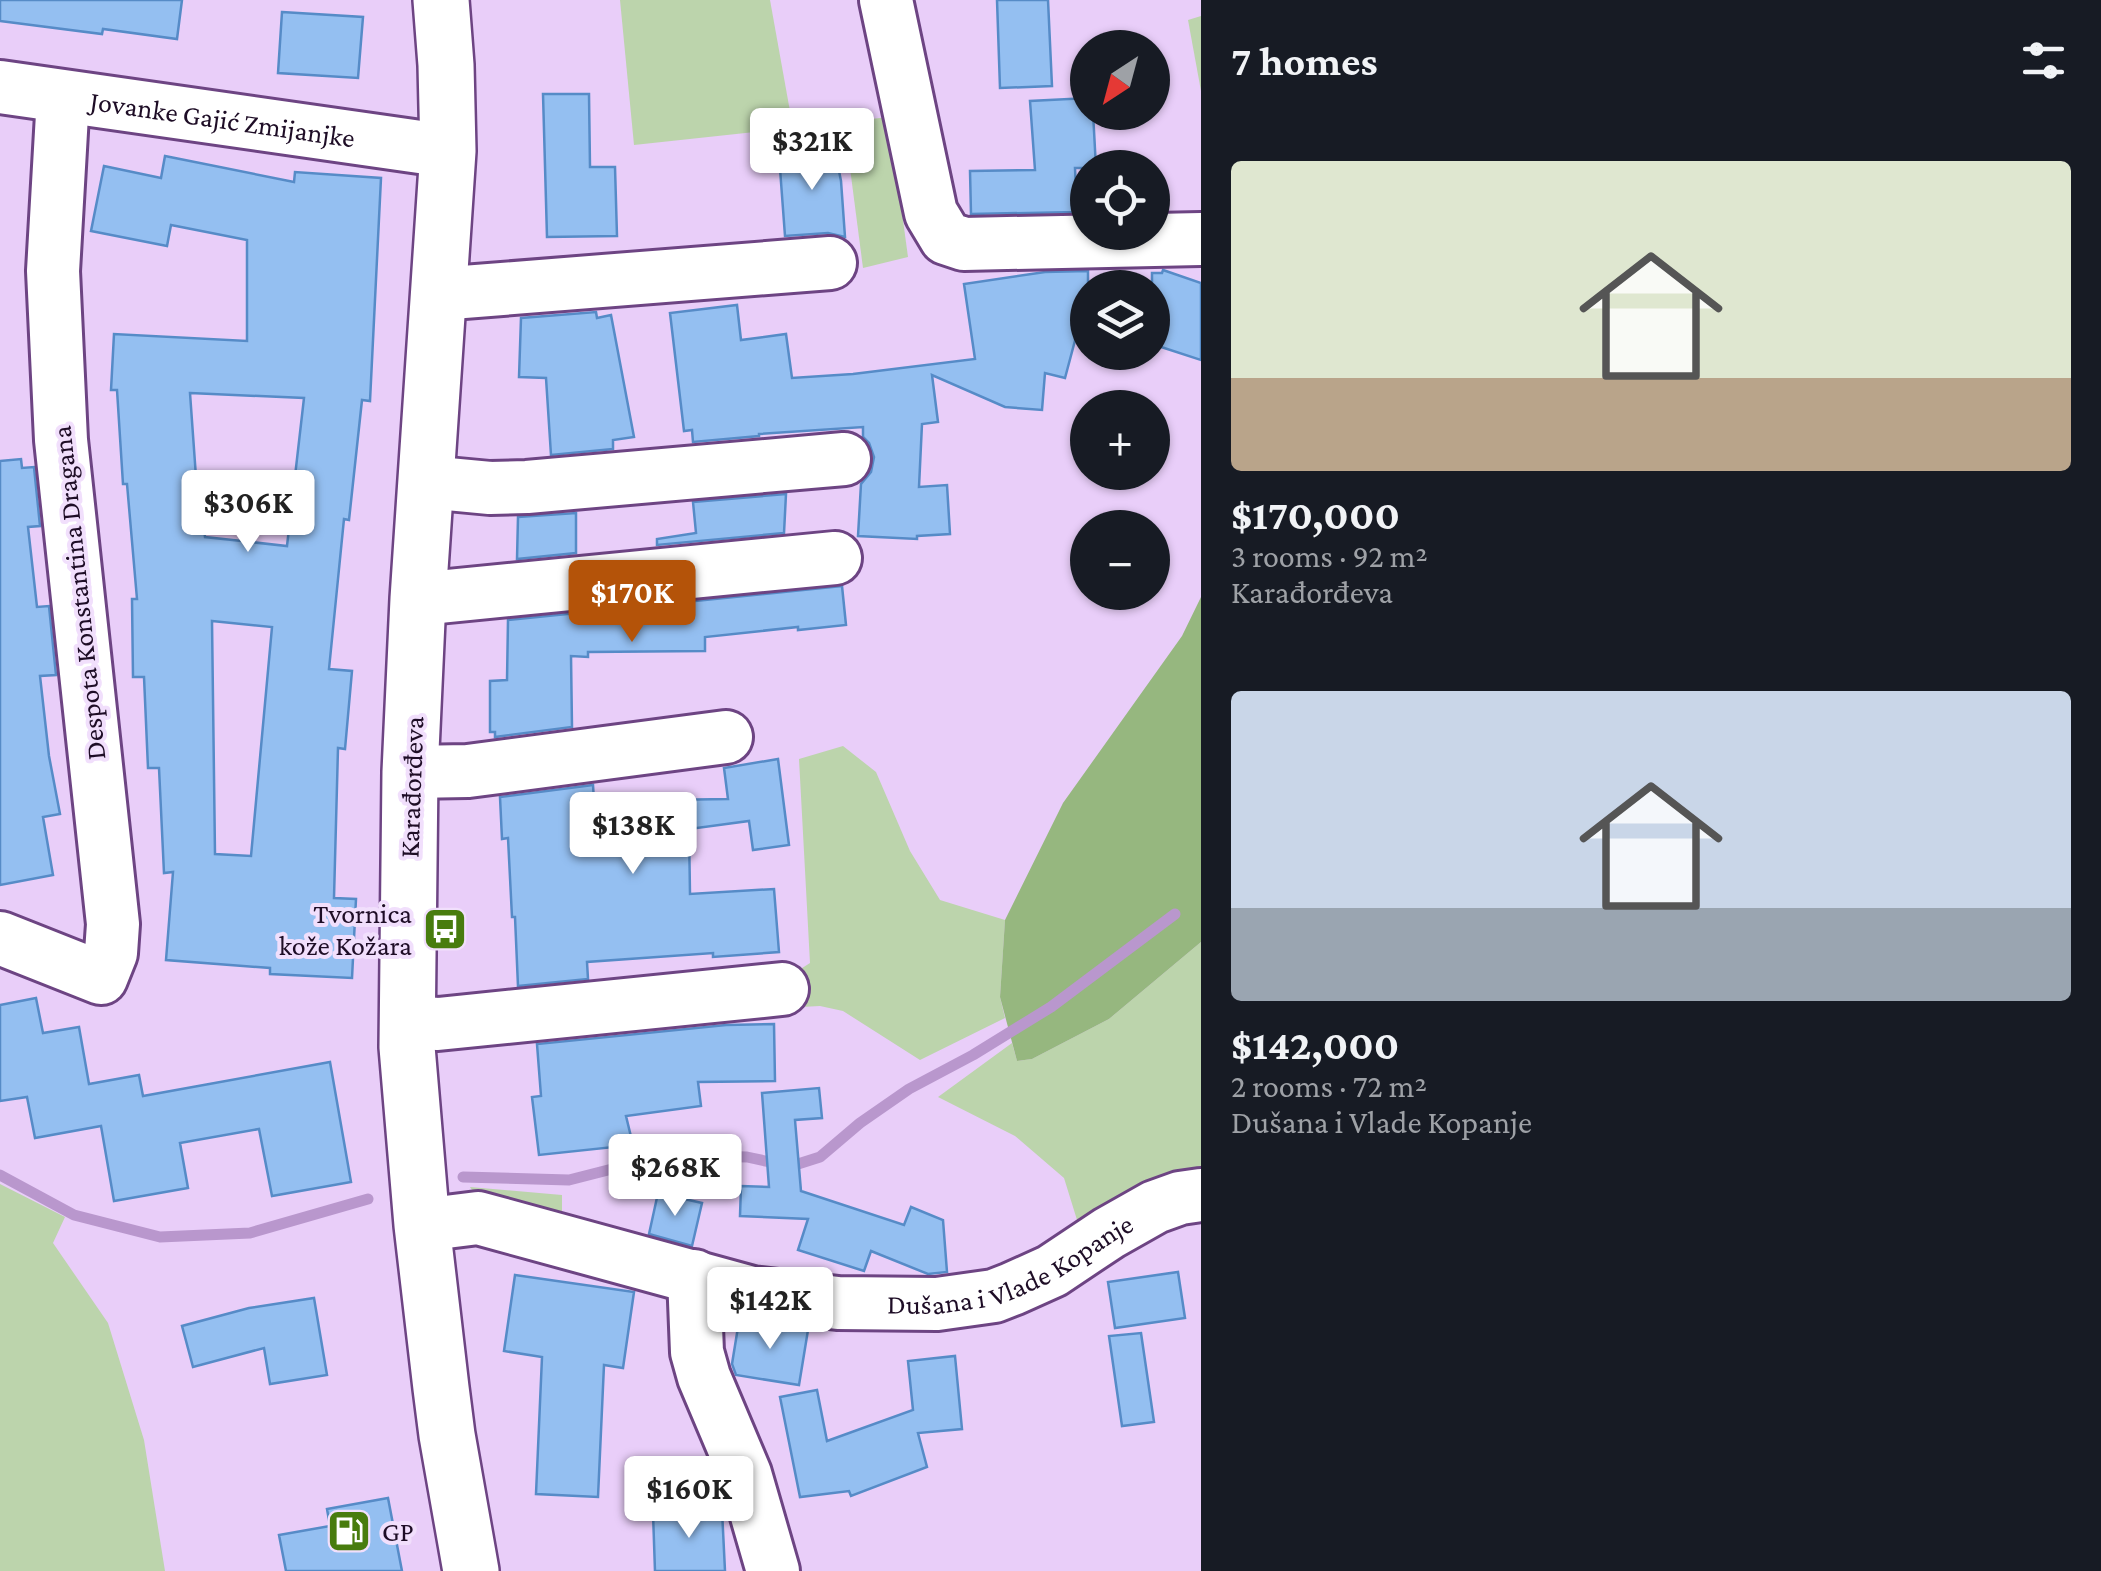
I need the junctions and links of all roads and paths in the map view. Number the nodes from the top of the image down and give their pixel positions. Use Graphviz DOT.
graph roads {
  1 [pos="441,0"];
  2 [pos="886,0"];
  3 [pos="0,87"];
  4 [pos="63,98"];
  5 [pos="448,151"];
  6 [pos="1201,239"];
  7 [pos="830,264"];
  8 [pos="438,294"];
  9 [pos="844,460"];
  10 [pos="426,482"];
  11 [pos="835,558"];
  12 [pos="418,599"];
  13 [pos="726,736"];
  14 [pos="410,772"];
  15 [pos="0,938"];
  16 [pos="782,990"];
  17 [pos="407,1022"];
  18 [pos="1201,1196"];
  19 [pos="422,1225"];
  20 [pos="694,1276"];
  21 [pos="471,1571"];
  22 [pos="773,1571"];
  1 -- 5 [label="main road, Karađorđeva"];
  2 -- 6 [label="street"];
  3 -- 4 [label="street, Jovanke Gajić Zmijanjke"];
  4 -- 5 [label="street, Jovanke Gajić Zmijanjke"];
  4 -- 15 [label="street, Despota Konstantina Dragana"];
  5 -- 8 [label="main road, Karađorđeva"];
  7 -- 8 [label="street"];
  8 -- 10 [label="main road, Karađorđeva"];
  9 -- 10 [label="street"];
  10 -- 12 [label="main road, Karađorđeva"];
  11 -- 12 [label="street"];
  12 -- 14 [label="main road, Karađorđeva"];
  13 -- 14 [label="street"];
  14 -- 17 [label="main road, Karađorđeva"];
  16 -- 17 [label="street"];
  17 -- 19 [label="main road, Karađorđeva"];
  18 -- 20 [label="street, Dušana i Vlade Kopanje"];
  19 -- 20 [label="street, Dušana i Vlade Kopanje"];
  19 -- 21 [label="main road, Karađorđeva"];
  20 -- 22 [label="street"];
}
